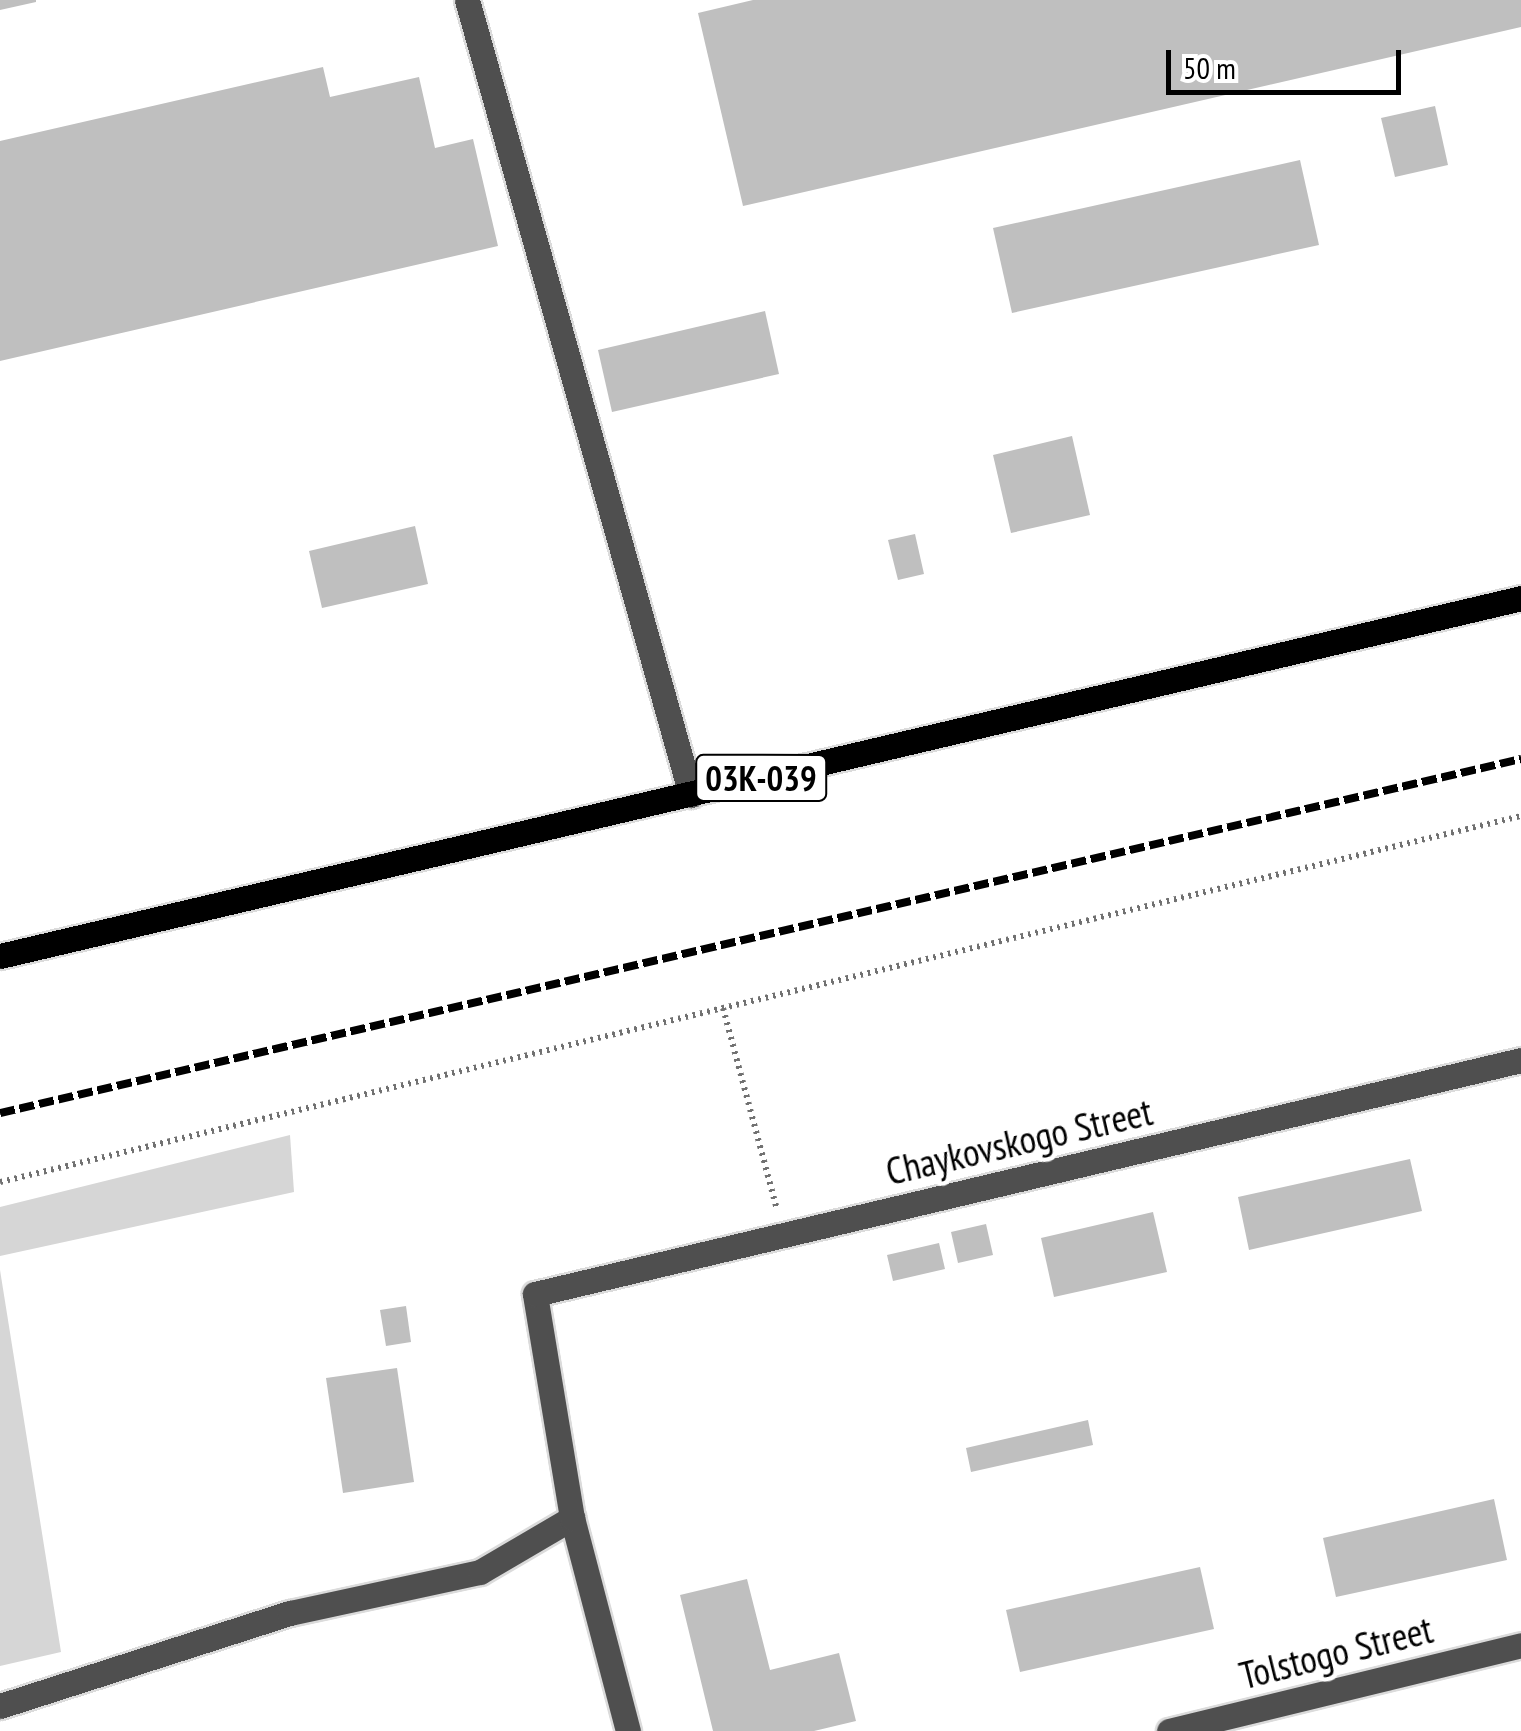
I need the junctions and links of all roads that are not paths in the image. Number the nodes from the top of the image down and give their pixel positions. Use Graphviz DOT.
graph roads {
  1 [pos="467,0"];
  2 [pos="1521,598"];
  3 [pos="691,794"];
  4 [pos="0,956"];
  5 [pos="1521,1060"];
  6 [pos="572,1518"];
  7 [pos="1521,1645"];
  8 [pos="0,1706"];
  9 [pos="628,1731"];
  10 [pos="1169,1731"];
  1 -- 3 [label="street"];
  2 -- 3 [label="main road, 03К-039"];
  3 -- 4 [label="main road, 03К-039"];
  5 -- 6 [label="street, Chaykovskogo Street"];
  6 -- 8 [label="street"];
  6 -- 9 [label="street"];
  7 -- 10 [label="street, Tolstogo Street"];
}
